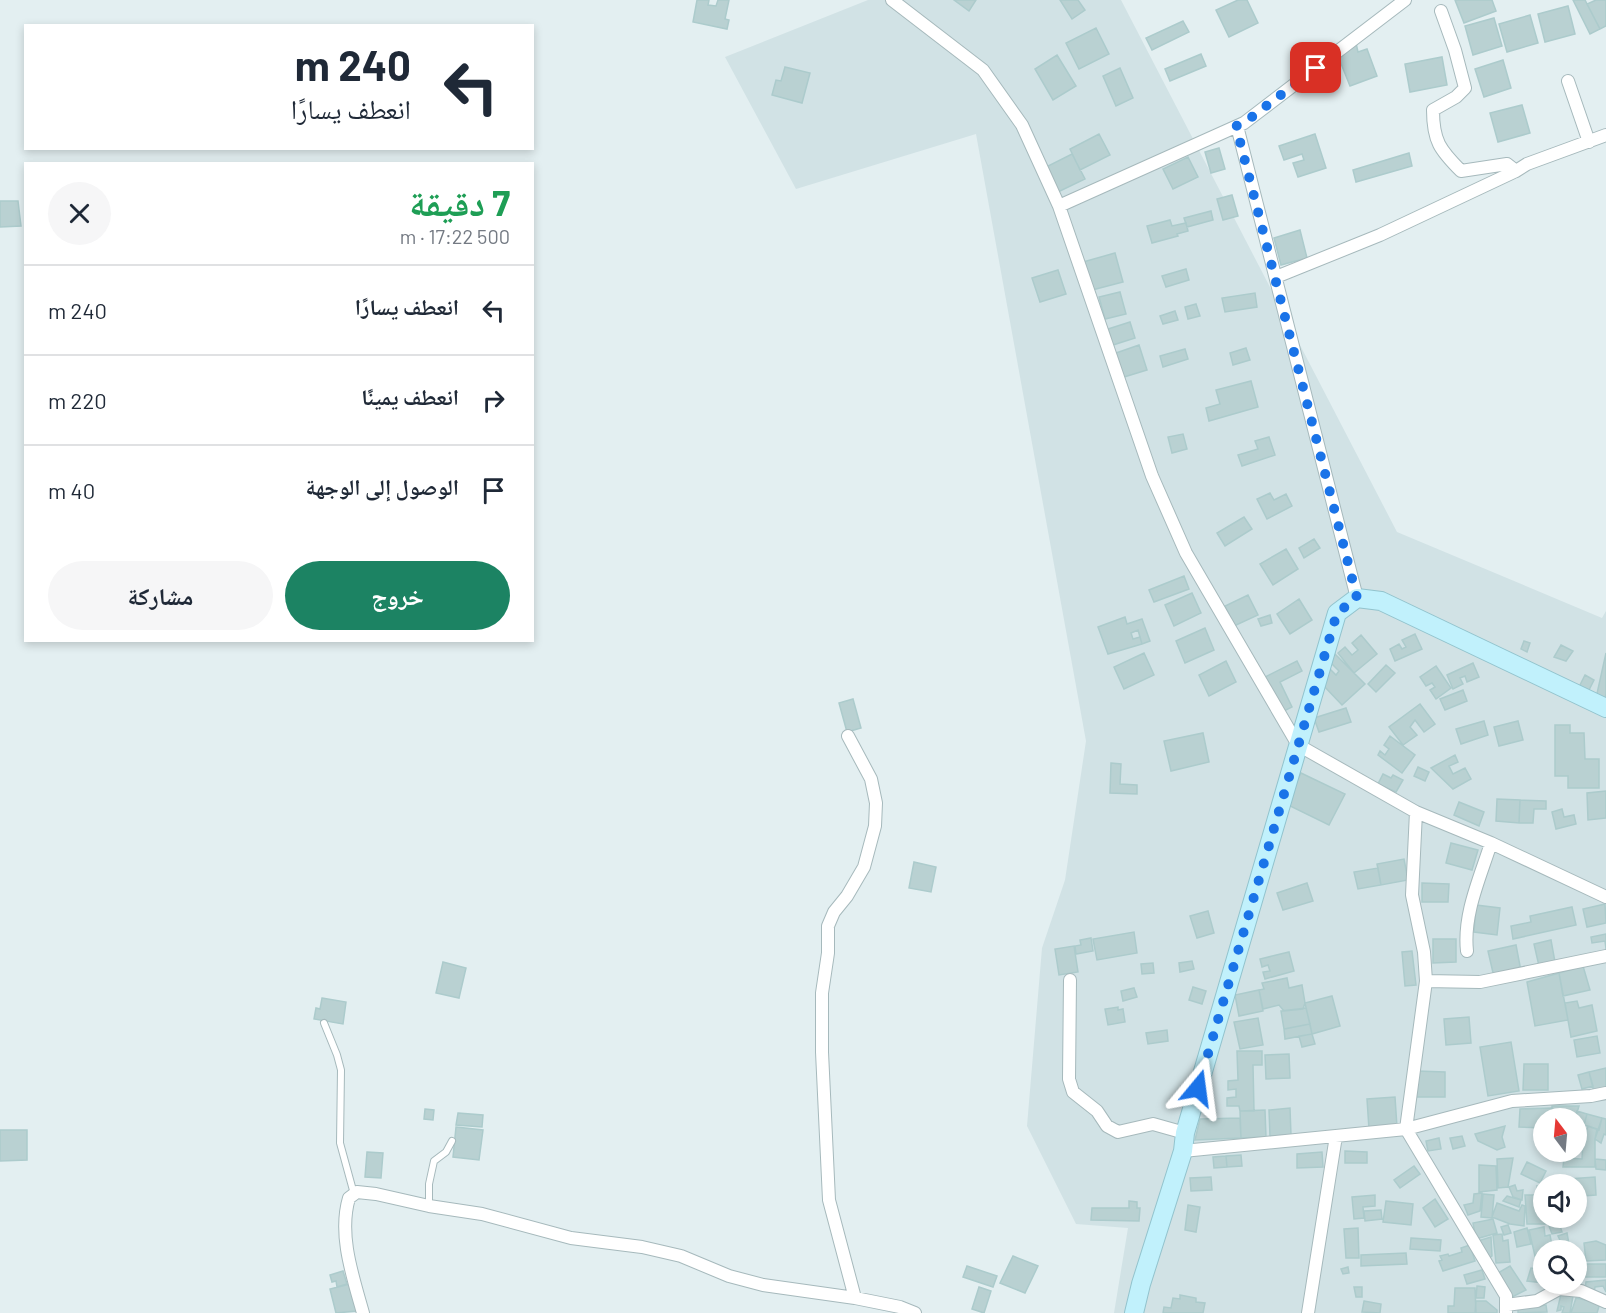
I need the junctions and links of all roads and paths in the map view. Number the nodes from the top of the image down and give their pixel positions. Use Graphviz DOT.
graph roads {
  1 [pos="892,0"];
  2 [pos="1405,0"];
  3 [pos="1441,11"];
  4 [pos="1568,81"];
  5 [pos="1236,126"];
  6 [pos="1606,135"];
  7 [pos="1589,142"];
  8 [pos="1516,171"];
  9 [pos="1059,206"];
  10 [pos="1276,277"];
  11 [pos="1357,598"];
  12 [pos="1606,708"];
  13 [pos="848,736"];
  14 [pos="1298,745"];
  15 [pos="1416,812"];
  16 [pos="1491,843"];
  17 [pos="1606,897"];
  18 [pos="1467,951"];
  19 [pos="1606,956"];
  20 [pos="1070,980"];
  21 [pos="1426,981"];
  22 [pos="324,1023"];
  23 [pos="1606,1093"];
  24 [pos="1406,1129"];
  25 [pos="1336,1136"];
  26 [pos="452,1141"];
  27 [pos="1184,1142"];
  28 [pos="354,1195"];
  29 [pos="429,1206"];
  30 [pos="855,1298"];
  31 [pos="1606,1302"];
  32 [pos="1506,1309"];
  33 [pos="363,1313"];
  34 [pos="915,1313"];
  35 [pos="1134,1313"];
  36 [pos="1308,1313"];
  1 -- 9 [label="street"];
  2 -- 5 [label="street"];
  3 -- 8 [label="street"];
  4 -- 7 [label="street"];
  5 -- 9 [label="street"];
  5 -- 10 [label="street"];
  6 -- 7 [label="street"];
  7 -- 8 [label="street"];
  8 -- 10 [label="street"];
  9 -- 14 [label="street"];
  10 -- 11 [label="street"];
  11 -- 12 [label="street"];
  11 -- 14 [label="street"];
  13 -- 30 [label="street"];
  14 -- 15 [label="street"];
  14 -- 27 [label="street"];
  15 -- 16 [label="street"];
  15 -- 21 [label="street"];
  16 -- 17 [label="street"];
  16 -- 18 [label="street"];
  19 -- 21 [label="street"];
  20 -- 27 [label="street"];
  21 -- 24 [label="street"];
  22 -- 28 [label="lane"];
  23 -- 24 [label="street"];
  24 -- 25 [label="street"];
  24 -- 32 [label="street"];
  25 -- 27 [label="street"];
  25 -- 36 [label="street"];
  26 -- 29 [label="lane"];
  27 -- 35 [label="street"];
  28 -- 29 [label="street"];
  28 -- 33 [label="street"];
  29 -- 30 [label="street"];
  30 -- 34 [label="street"];
  31 -- 32 [label="street"];
}
